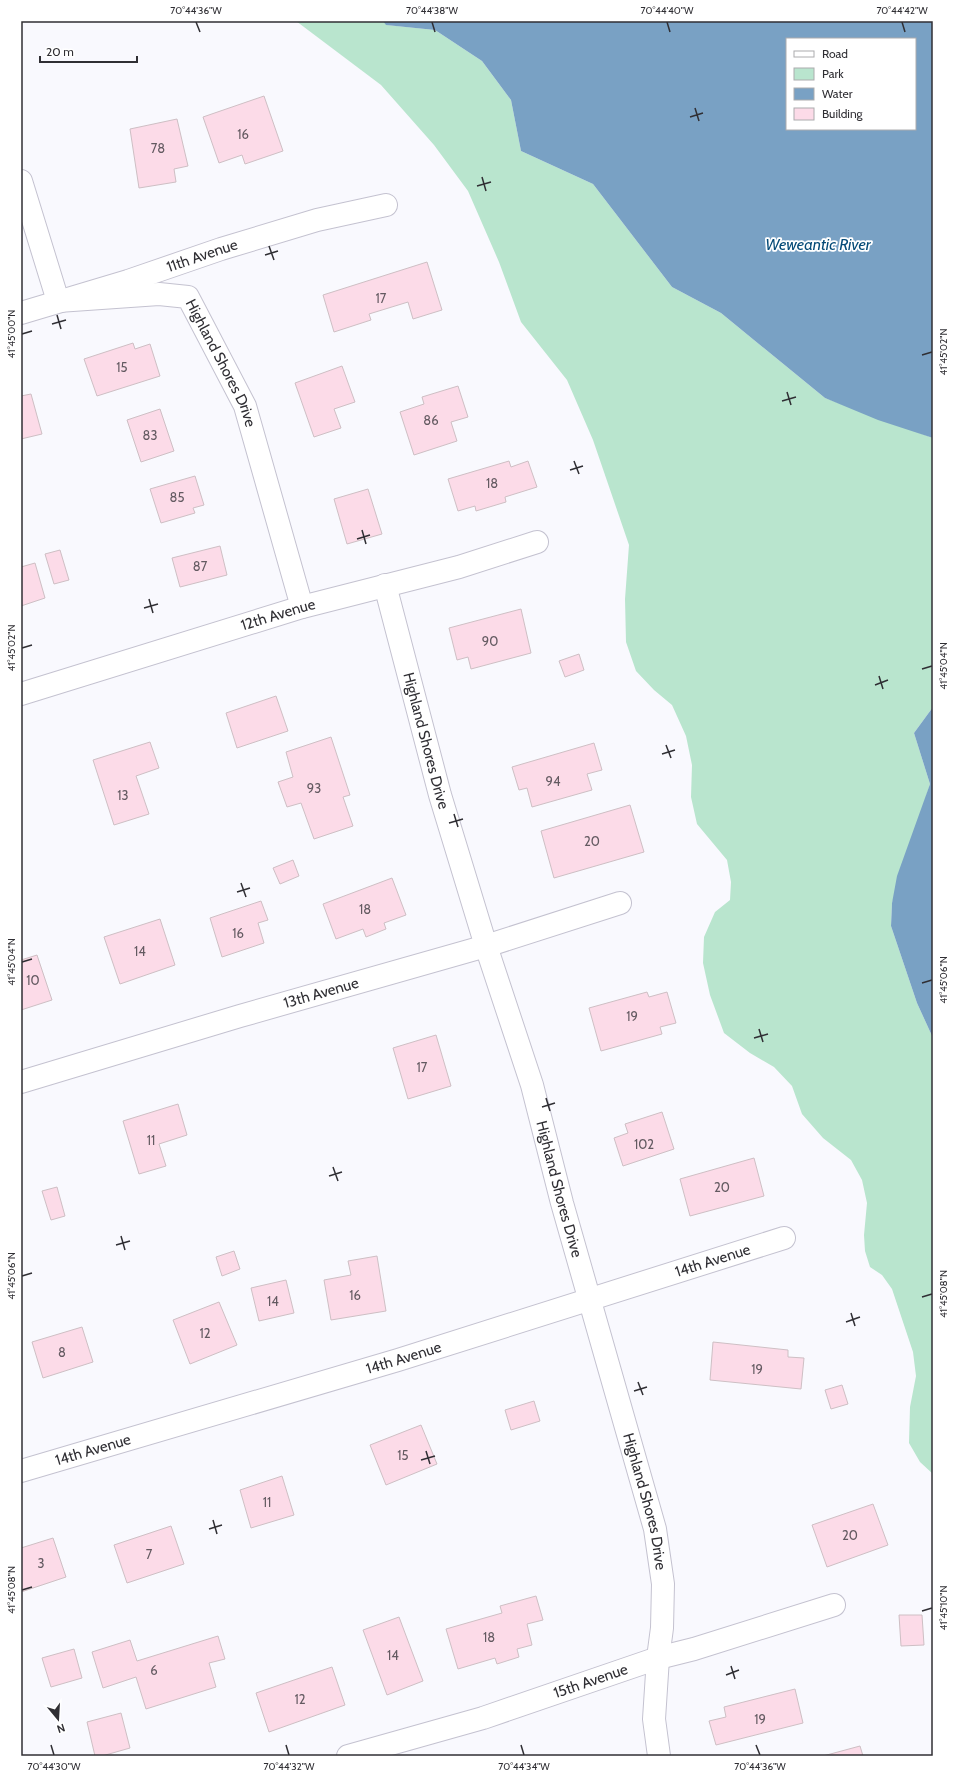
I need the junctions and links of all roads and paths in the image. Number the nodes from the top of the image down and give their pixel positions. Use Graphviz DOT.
graph roads {
  1 [pos="21,181"];
  2 [pos="386,205"];
  3 [pos="58,301"];
  4 [pos="21,313"];
  5 [pos="537,542"];
  6 [pos="385,585"];
  7 [pos="302,607"];
  8 [pos="21,694"];
  9 [pos="620,903"];
  10 [pos="486,946"];
  11 [pos="21,1082"];
  12 [pos="784,1238"];
  13 [pos="589,1299"];
  14 [pos="21,1472"];
  15 [pos="834,1605"];
  16 [pos="658,1658"];
  17 [pos="348,1756"];
  18 [pos="659,1756"];
  1 -- 3 [label="street"];
  2 -- 3 [label="street, 11th Avenue"];
  3 -- 4 [label="street, 11th Avenue"];
  3 -- 7 [label="street, Highland Shores Drive"];
  5 -- 6 [label="street, 12th Avenue"];
  6 -- 7 [label="street, 12th Avenue"];
  6 -- 10 [label="street, Highland Shores Drive"];
  7 -- 8 [label="street, 12th Avenue"];
  9 -- 10 [label="street, 13th Avenue"];
  10 -- 11 [label="street, 13th Avenue"];
  10 -- 13 [label="street, Highland Shores Drive"];
  12 -- 13 [label="street, 14th Avenue"];
  13 -- 14 [label="street, 14th Avenue"];
  13 -- 16 [label="street, Highland Shores Drive"];
  15 -- 16 [label="street, 15th Avenue"];
  16 -- 17 [label="street, 15th Avenue"];
  16 -- 18 [label="street, Highland Shores Drive"];
}
